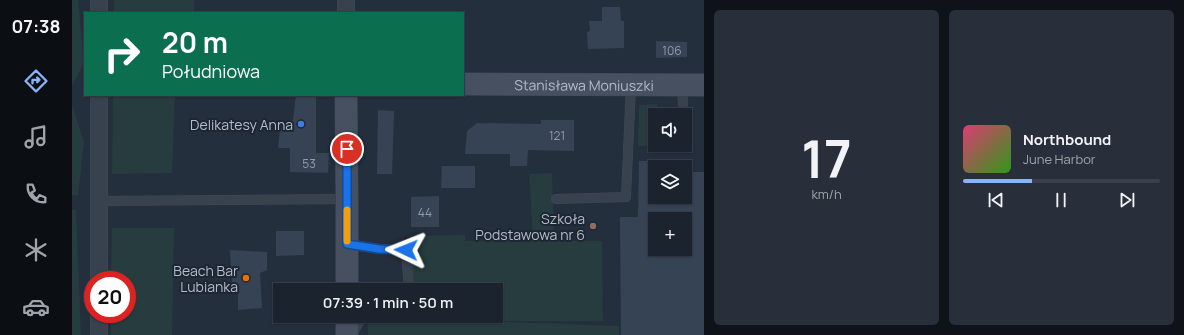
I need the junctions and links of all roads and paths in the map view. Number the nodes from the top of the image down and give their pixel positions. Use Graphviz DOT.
graph roads {
  1 [pos="99,0"];
  2 [pos="346,0"];
  3 [pos="99,12"];
  4 [pos="346,12"];
  5 [pos="464,84"];
  6 [pos="631,84"];
  7 [pos="704,85"];
  8 [pos="99,96"];
  9 [pos="346,96"];
  10 [pos="348,199"];
  11 [pos="556,199"];
  12 [pos="99,201"];
  13 [pos="347,244"];
  14 [pos="99,271"];
  15 [pos="347,283"];
  16 [pos="408,283"];
  17 [pos="99,323"];
  18 [pos="347,323"];
  19 [pos="359,323"];
  20 [pos="99,335"];
  21 [pos="347,335"];
  22 [pos="352,335"];
  1 -- 3 [label="street"];
  2 -- 4 [label="street"];
  5 -- 6 [label="street, Stanisława Moniuszki"];
  6 -- 7 [label="street, Stanisława Moniuszki"];
  6 -- 11 [label="lane"];
  8 -- 12 [label="street"];
  9 -- 10 [label="street"];
  10 -- 12 [label="lane"];
  10 -- 13 [label="street"];
  12 -- 14 [label="street"];
  13 -- 15 [label="street"];
  13 -- 16 [label="lane"];
  17 -- 20 [label="street"];
  18 -- 21 [label="street"];
  19 -- 22 [label="lane"];
}
